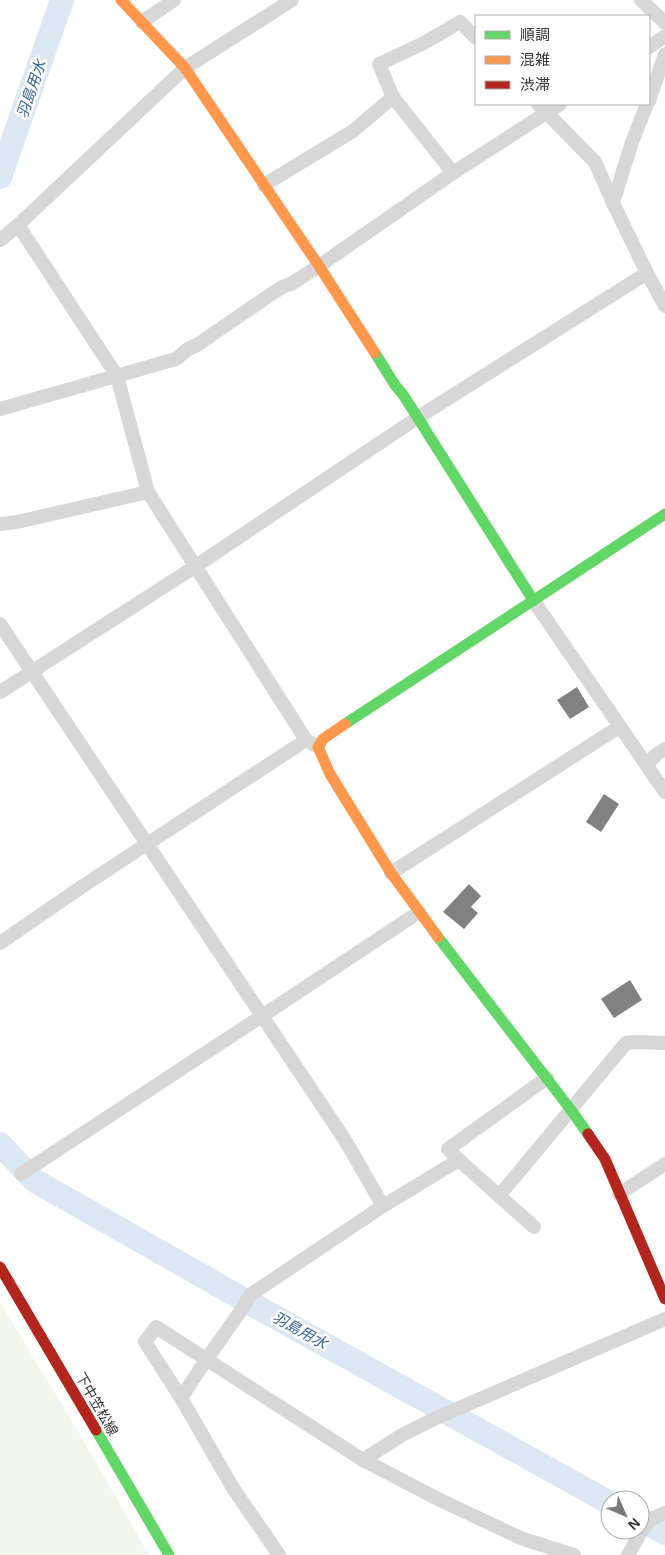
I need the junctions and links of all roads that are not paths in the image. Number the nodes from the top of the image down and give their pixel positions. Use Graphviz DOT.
graph roads {
  1 [pos="121,0"];
  2 [pos="174,0"];
  3 [pos="292,0"];
  4 [pos="641,0"];
  5 [pos="142,22"];
  6 [pos="665,22"];
  7 [pos="665,36"];
  8 [pos="475,37"];
  9 [pos="650,46"];
  10 [pos="665,54"];
  11 [pos="185,68"];
  12 [pos="650,96"];
  13 [pos="393,97"];
  14 [pos="556,105"];
  15 [pos="647,105"];
  16 [pos="542,108"];
  17 [pos="453,173"];
  18 [pos="264,185"];
  19 [pos="612,202"];
  20 [pos="18,225"];
  21 [pos="0,240"];
  22 [pos="319,266"];
  23 [pos="647,273"];
  24 [pos="665,306"];
  25 [pos="117,376"];
  26 [pos="0,409"];
  27 [pos="418,418"];
  28 [pos="148,492"];
  29 [pos="665,514"];
  30 [pos="0,524"];
  31 [pos="196,566"];
  32 [pos="533,600"];
  33 [pos="0,624"];
  34 [pos="32,672"];
  35 [pos="0,692"];
  36 [pos="619,727"];
  37 [pos="312,743"];
  38 [pos="665,749"];
  39 [pos="647,764"];
  40 [pos="665,792"];
  41 [pos="147,844"];
  42 [pos="391,873"];
  43 [pos="419,912"];
  44 [pos="0,942"];
  45 [pos="262,1016"];
  46 [pos="665,1043"];
  47 [pos="547,1078"];
  48 [pos="571,1110"];
  49 [pos="459,1160"];
  50 [pos="662,1170"];
  51 [pos="21,1174"];
  52 [pos="619,1194"];
  53 [pos="499,1196"];
  54 [pos="383,1206"];
  55 [pos="534,1227"];
  56 [pos="0,1268"];
  57 [pos="665,1299"];
  58 [pos="665,1319"];
  59 [pos="206,1360"];
  60 [pos="181,1398"];
  61 [pos="363,1460"];
  62 [pos="665,1513"];
  63 [pos="169,1555"];
  64 [pos="279,1555"];
  65 [pos="574,1555"];
  66 [pos="628,1555"];
  1 -- 5 [label="street"];
  2 -- 5 [label="street"];
  3 -- 11 [label="street"];
  4 -- 6 [label="street"];
  5 -- 11 [label="street"];
  7 -- 9 [label="street"];
  8 -- 13 [label="street"];
  10 -- 12 [label="street"];
  11 -- 18 [label="street"];
  11 -- 20 [label="street"];
  13 -- 17 [label="street"];
  13 -- 18 [label="street"];
  14 -- 16 [label="street"];
  15 -- 19 [label="street"];
  16 -- 17 [label="street"];
  16 -- 19 [label="street"];
  17 -- 22 [label="street"];
  18 -- 22 [label="street"];
  19 -- 23 [label="street"];
  20 -- 21 [label="street"];
  20 -- 25 [label="street"];
  22 -- 25 [label="street"];
  22 -- 27 [label="street"];
  23 -- 24 [label="street"];
  23 -- 27 [label="street"];
  25 -- 26 [label="street"];
  25 -- 28 [label="street"];
  27 -- 31 [label="street"];
  27 -- 32 [label="street"];
  28 -- 30 [label="street"];
  28 -- 31 [label="street"];
  29 -- 32 [label="street"];
  31 -- 34 [label="street"];
  31 -- 37 [label="street"];
  32 -- 36 [label="street"];
  32 -- 37 [label="street"];
  33 -- 34 [label="street"];
  34 -- 35 [label="street"];
  34 -- 41 [label="street"];
  36 -- 39 [label="street"];
  36 -- 42 [label="street"];
  37 -- 41 [label="street"];
  37 -- 42 [label="street"];
  38 -- 39 [label="street"];
  39 -- 40 [label="street"];
  41 -- 44 [label="street"];
  41 -- 45 [label="street"];
  42 -- 43 [label="street"];
  43 -- 45 [label="street"];
  43 -- 47 [label="street"];
  45 -- 51 [label="street"];
  45 -- 54 [label="street"];
  46 -- 48 [label="street"];
  47 -- 48 [label="street"];
  47 -- 49 [label="street"];
  48 -- 52 [label="street"];
  48 -- 53 [label="street"];
  49 -- 53 [label="street"];
  49 -- 54 [label="street"];
  50 -- 52 [label="street"];
  52 -- 57 [label="street"];
  53 -- 55 [label="street"];
  54 -- 59 [label="street"];
  56 -- 63 [label="street, 下中笠松線"];
  58 -- 61 [label="street"];
  59 -- 60 [label="street"];
  59 -- 60 [label="street"];
  59 -- 61 [label="street"];
  60 -- 64 [label="street"];
  61 -- 65 [label="street"];
  62 -- 66 [label="street"];
}
